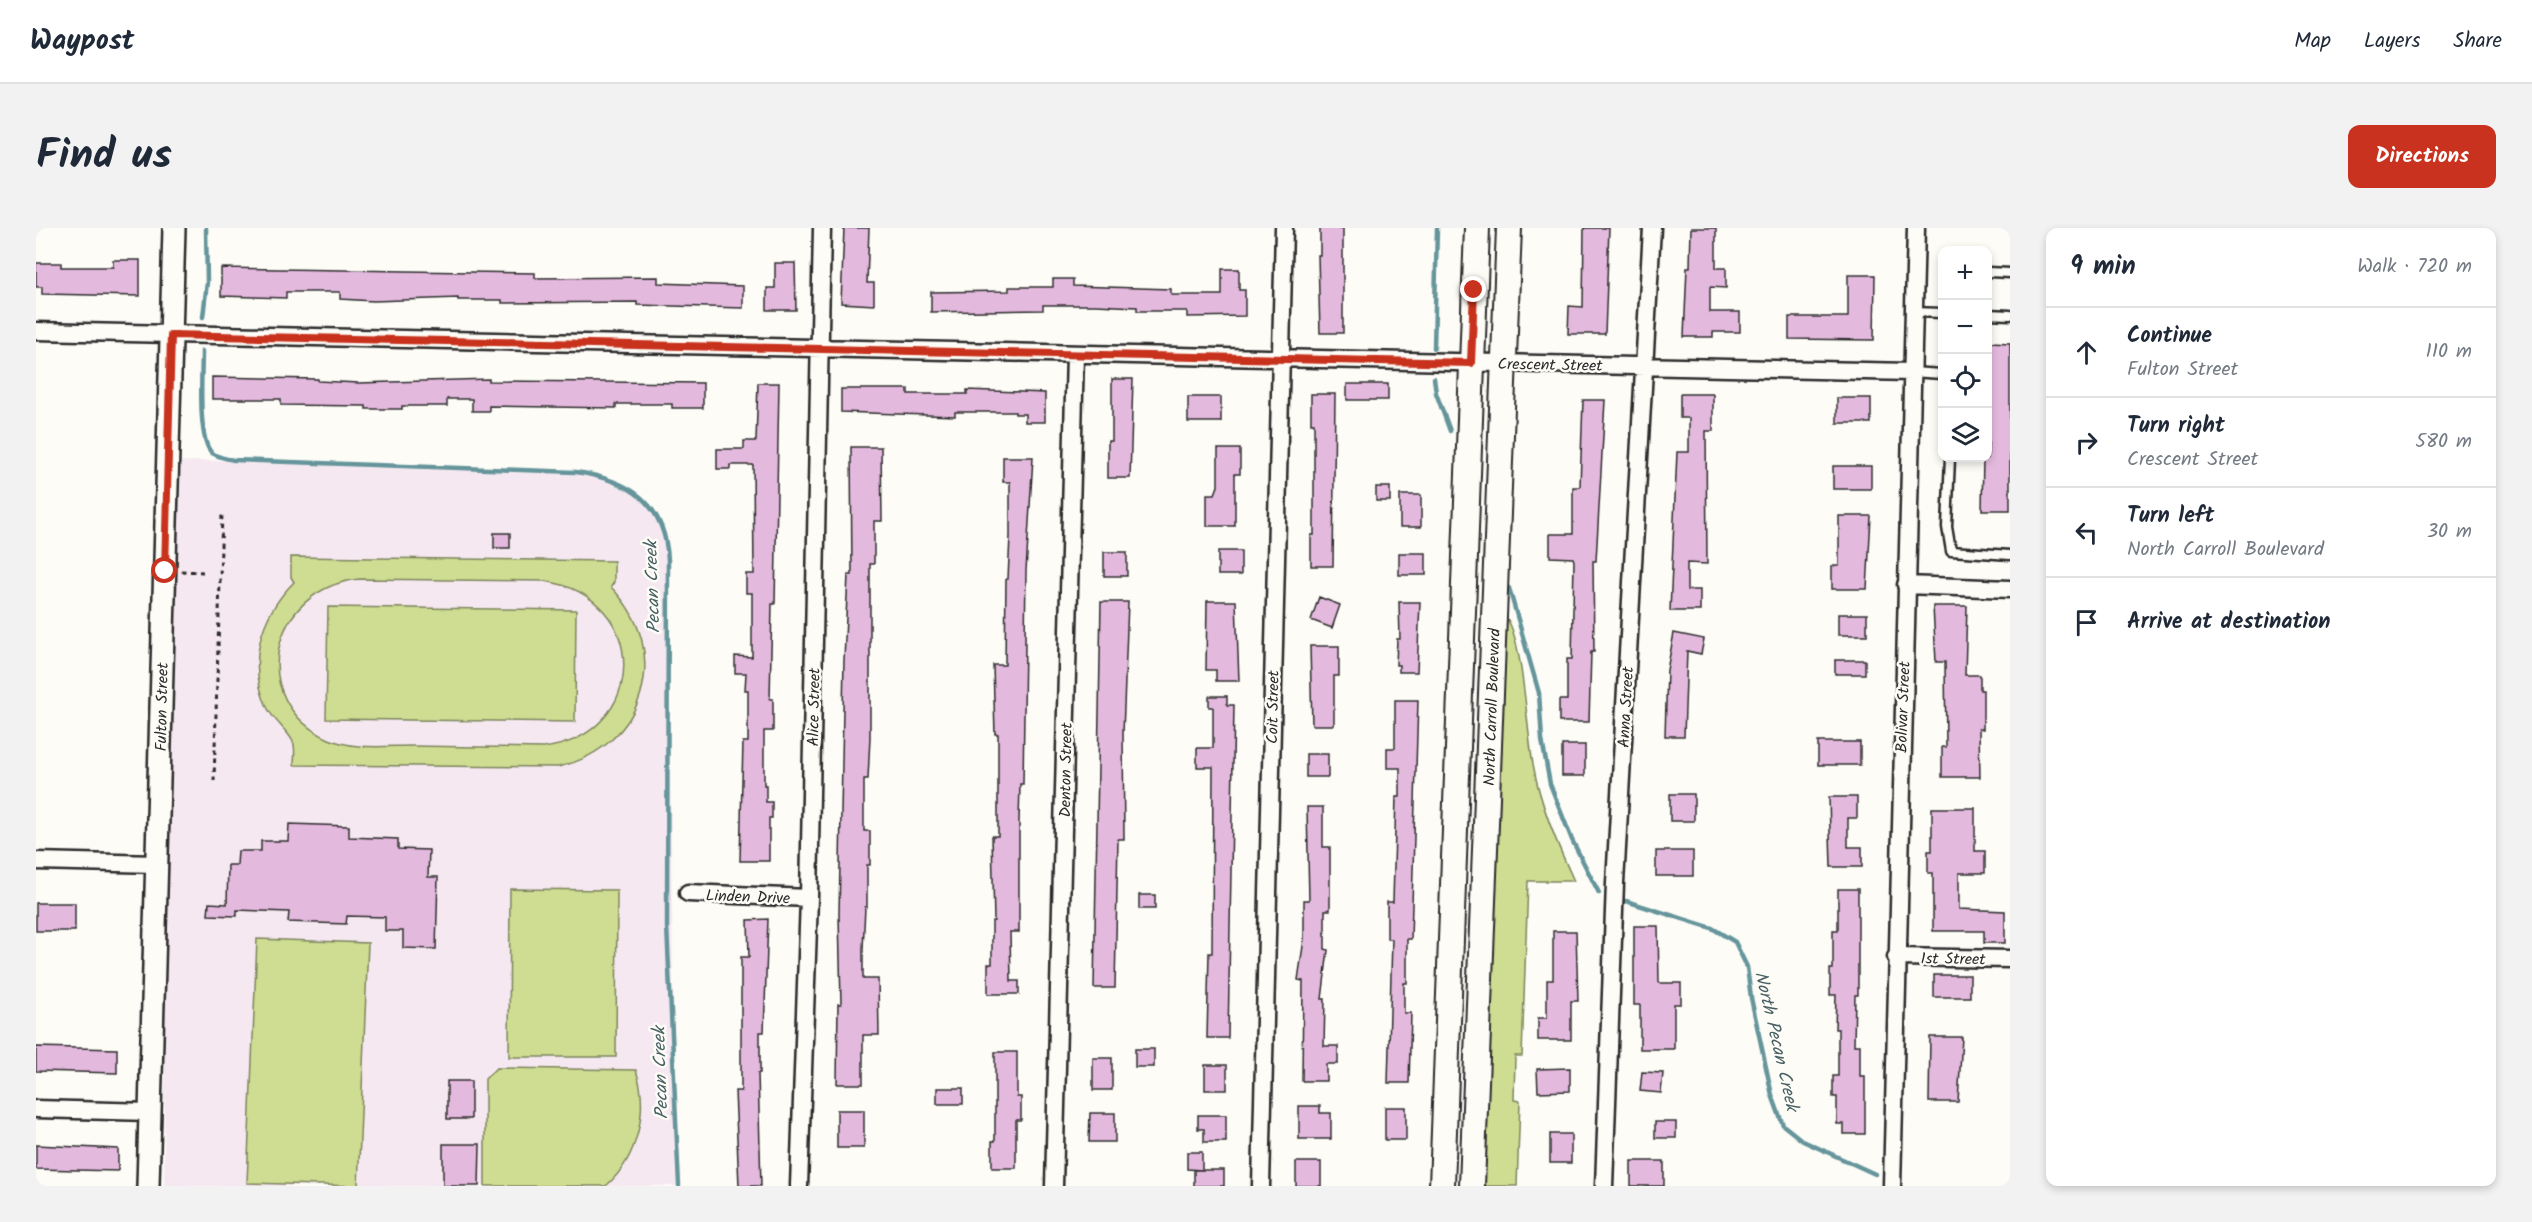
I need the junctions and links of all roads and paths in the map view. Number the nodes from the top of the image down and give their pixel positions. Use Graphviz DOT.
graph roads {
  1 [pos="174,228"];
  2 [pos="822,228"];
  3 [pos="1284,228"];
  4 [pos="1477,228"];
  5 [pos="1509,228"];
  6 [pos="1652,228"];
  7 [pos="1916,228"];
  8 [pos="1992,272"];
  9 [pos="2010,273"];
  10 [pos="1913,312"];
  11 [pos="1938,313"];
  12 [pos="1992,314"];
  13 [pos="2010,315"];
  14 [pos="36,331"];
  15 [pos="171,335"];
  16 [pos="820,349"];
  17 [pos="1075,354"];
  18 [pos="1281,359"];
  19 [pos="1471,363"];
  20 [pos="1504,363"];
  21 [pos="1644,366"];
  22 [pos="1911,372"];
  23 [pos="1938,375"];
  24 [pos="1950,462"];
  25 [pos="222,513"];
  26 [pos="2010,555"];
  27 [pos="181,571"];
  28 [pos="203,572"];
  29 [pos="1906,585"];
  30 [pos="2010,589"];
  31 [pos="214,781"];
  32 [pos="36,861"];
  33 [pos="157,864"];
  34 [pos="688,893"];
  35 [pos="809,898"];
  36 [pos="1896,957"];
  37 [pos="2010,959"];
  38 [pos="36,1109"];
  39 [pos="150,1112"];
  40 [pos="148,1186"];
  41 [pos="799,1186"];
  42 [pos="1054,1186"];
  43 [pos="1261,1186"];
  44 [pos="1442,1186"];
  45 [pos="1472,1186"];
  46 [pos="1604,1186"];
  47 [pos="1892,1186"];
  1 -- 15 [label="street, Fulton Street"];
  2 -- 16 [label="street, Alice Street"];
  3 -- 18 [label="street, Coit Street"];
  4 -- 19 [label="main road, North Carroll Boulevard"];
  5 -- 20 [label="main road, North Carroll Boulevard"];
  6 -- 21 [label="street, Anna Street"];
  7 -- 10 [label="street, Bolivar Street"];
  8 -- 9 [label="lane"];
  10 -- 11 [label="lane"];
  10 -- 22 [label="street, Bolivar Street"];
  12 -- 13 [label="lane"];
  14 -- 15 [label="street, Crescent Street"];
  15 -- 16 [label="street, Crescent Street"];
  15 -- 33 [label="street, Fulton Street"];
  16 -- 17 [label="street, Crescent Street"];
  16 -- 35 [label="street, Alice Street"];
  17 -- 18 [label="street, Crescent Street"];
  17 -- 42 [label="street, Denton Street"];
  18 -- 19 [label="street, Crescent Street"];
  18 -- 43 [label="street, Coit Street"];
  19 -- 20 [label="street, Crescent Street"];
  19 -- 44 [label="main road, North Carroll Boulevard"];
  20 -- 21 [label="street, Crescent Street"];
  20 -- 45 [label="main road, North Carroll Boulevard"];
  21 -- 22 [label="street, Crescent Street"];
  21 -- 46 [label="street, Anna Street"];
  22 -- 23 [label="lane"];
  22 -- 29 [label="street, Bolivar Street"];
  24 -- 26 [label="lane"];
  25 -- 31 [label="path"];
  27 -- 28 [label="path"];
  29 -- 30 [label="street"];
  29 -- 36 [label="street, Bolivar Street"];
  32 -- 33 [label="street"];
  33 -- 39 [label="street, Fulton Street"];
  34 -- 35 [label="street, Linden Drive"];
  35 -- 41 [label="street, Alice Street"];
  36 -- 37 [label="street, 1st Street"];
  36 -- 47 [label="street, Bolivar Street"];
  38 -- 39 [label="street"];
  39 -- 40 [label="street, Fulton Street"];
}
